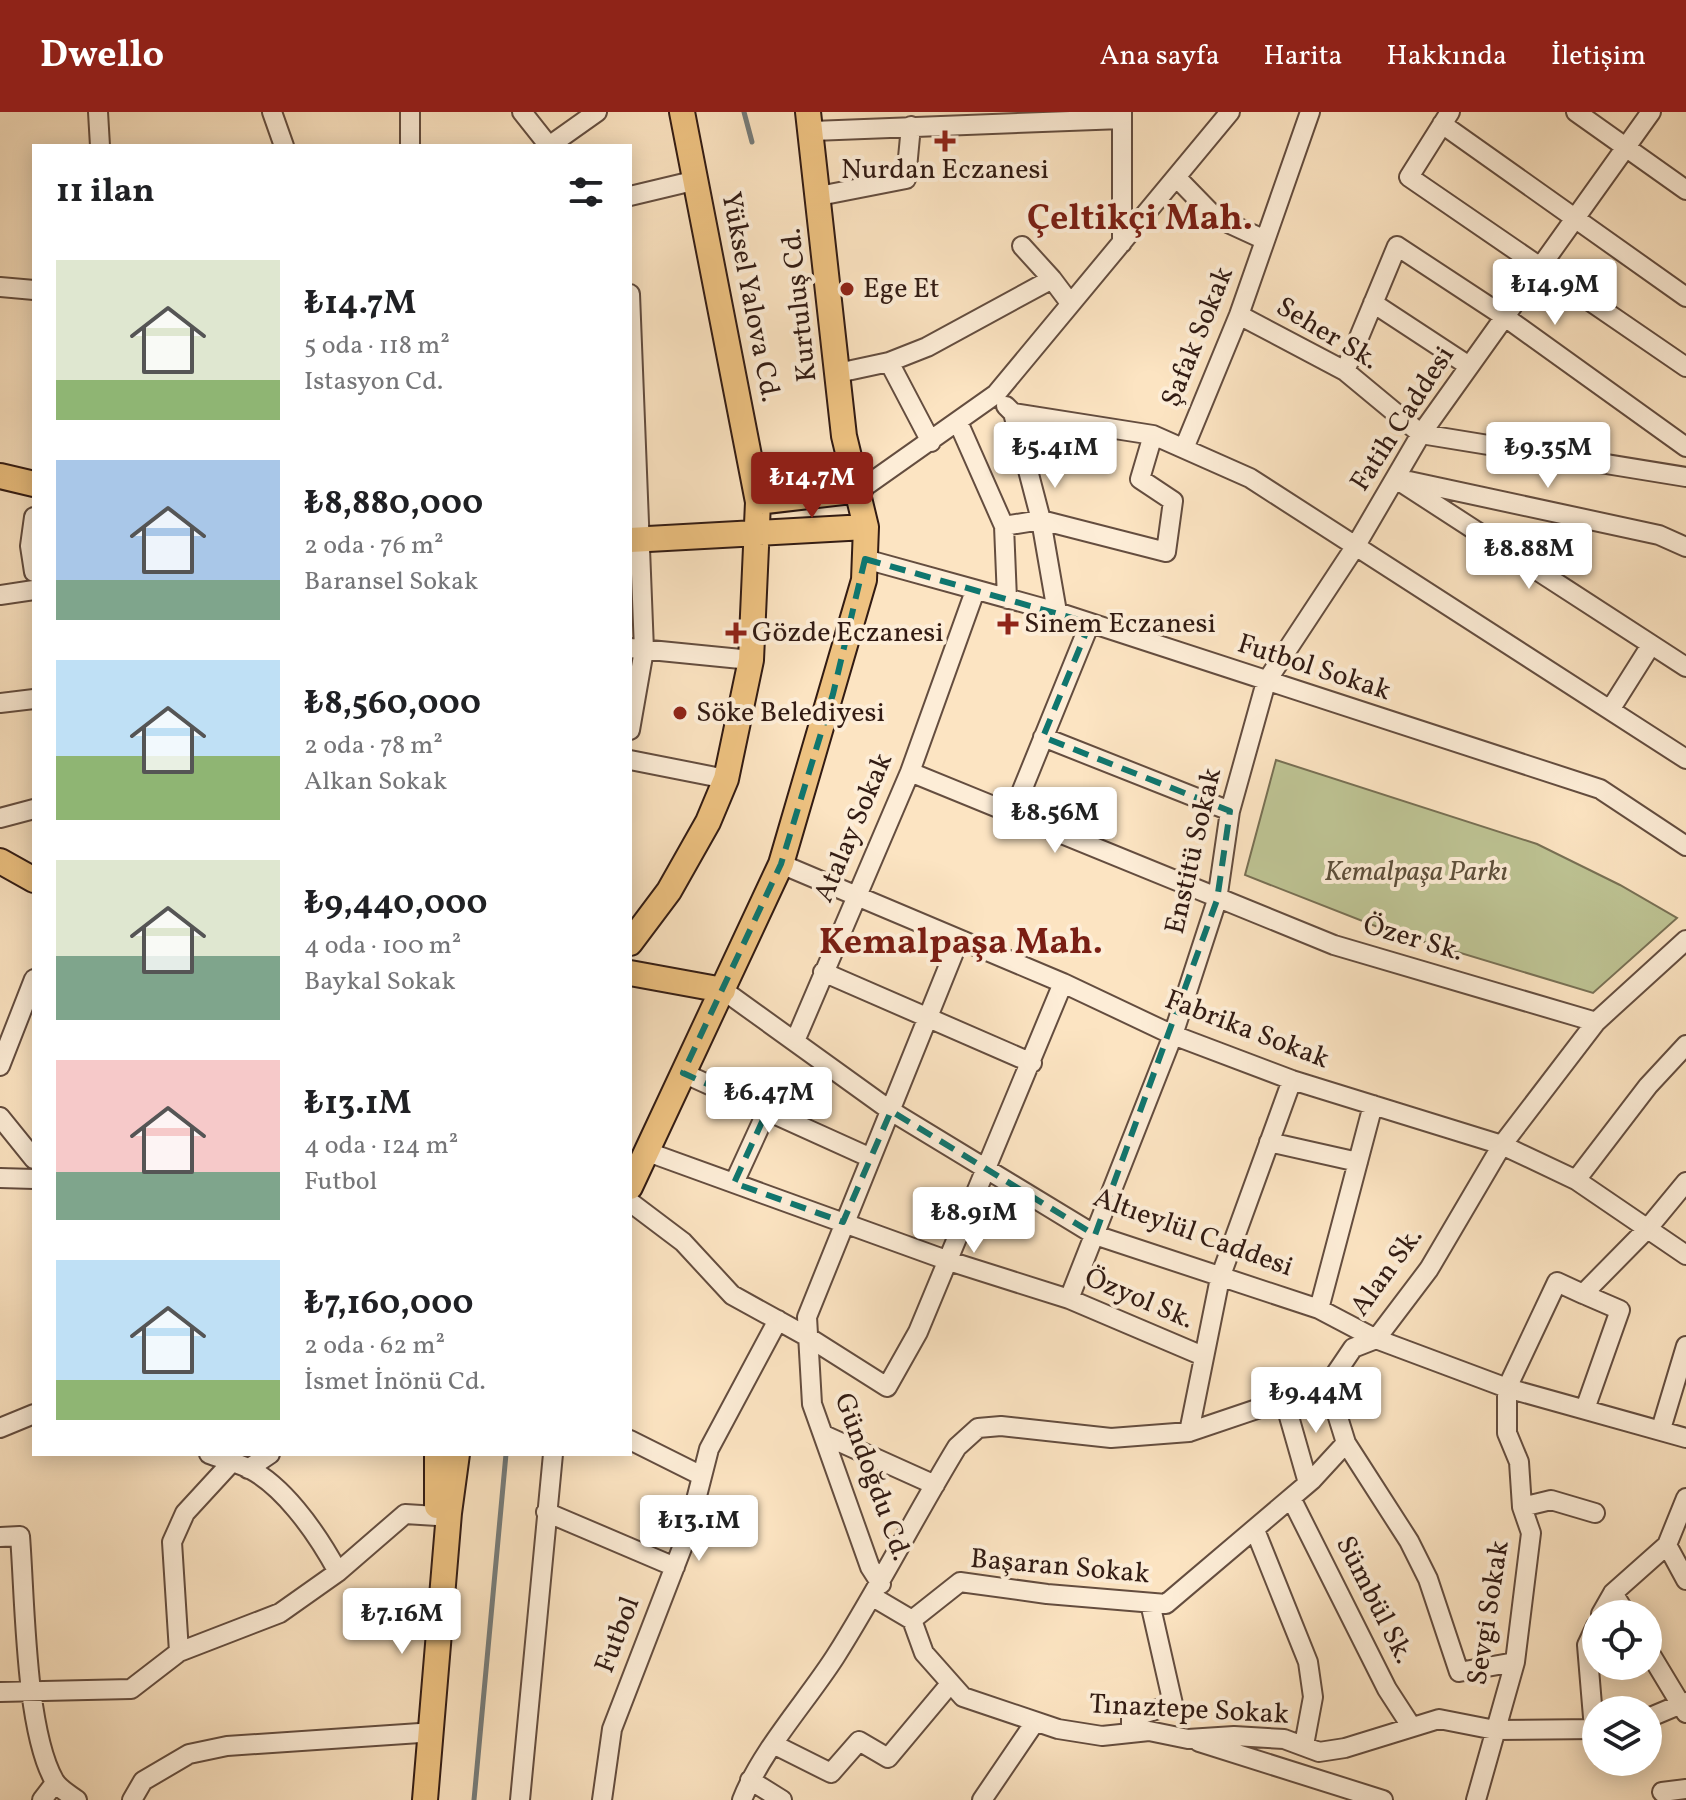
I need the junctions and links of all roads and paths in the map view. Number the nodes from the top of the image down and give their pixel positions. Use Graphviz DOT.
graph roads {
  1 [pos="98,112"];
  2 [pos="272,112"];
  3 [pos="410,112"];
  4 [pos="522,112"];
  5 [pos="597,112"];
  6 [pos="682,112"];
  7 [pos="1230,112"];
  8 [pos="1310,112"];
  9 [pos="1576,112"];
  10 [pos="1651,112"];
  11 [pos="1122,116"];
  12 [pos="955,118"];
  13 [pos="1446,118"];
  14 [pos="810,122"];
  15 [pos="911,126"];
  16 [pos="100,144"];
  17 [pos="283,144"];
  18 [pos="410,144"];
  19 [pos="547,144"];
  20 [pos="552,144"];
  21 [pos="1626,146"];
  22 [pos="1177,178"];
  23 [pos="697,180"];
  24 [pos="1686,190"];
  25 [pos="632,196"];
  26 [pos="819,196"];
  27 [pos="1576,218"];
  28 [pos="1265,240"];
  29 [pos="1122,243"];
  30 [pos="1022,246"];
  31 [pos="1540,268"];
  32 [pos="1052,279"];
  33 [pos="0,287"];
  34 [pos="32,290"];
  35 [pos="1686,297"];
  36 [pos="1070,303"];
  37 [pos="1373,303"];
  38 [pos="1239,315"];
  39 [pos="1505,317"];
  40 [pos="632,362"];
  41 [pos="889,362"];
  42 [pos="1469,366"];
  43 [pos="1686,367"];
  44 [pos="1345,371"];
  45 [pos="838,373"];
  46 [pos="996,394"];
  47 [pos="1013,413"];
  48 [pos="958,422"];
  49 [pos="1421,434"];
  50 [pos="1153,435"];
  51 [pos="931,442"];
  52 [pos="1185,446"];
  53 [pos="1686,447"];
  54 [pos="0,476"];
  55 [pos="1686,477"];
  56 [pos="1396,479"];
  57 [pos="32,484"];
  58 [pos="860,490"];
  59 [pos="758,502"];
  60 [pos="1041,520"];
  61 [pos="1004,526"];
  62 [pos="866,527"];
  63 [pos="32,532"];
  64 [pos="759,532"];
  65 [pos="635,540"];
  66 [pos="1355,547"];
  67 [pos="1686,547"];
  68 [pos="32,559"];
  69 [pos="865,559"];
  70 [pos="32,590"];
  71 [pos="975,591"];
  72 [pos="0,595"];
  73 [pos="1007,599"];
  74 [pos="1057,612"];
  75 [pos="1090,623"];
  76 [pos="1651,645"];
  77 [pos="637,649"];
  78 [pos="751,660"];
  79 [pos="1686,667"];
  80 [pos="1266,682"];
  81 [pos="32,699"];
  82 [pos="0,703"];
  83 [pos="632,707"];
  84 [pos="1610,710"];
  85 [pos="1043,737"];
  86 [pos="1686,759"];
  87 [pos="632,760"];
  88 [pos="910,772"];
  89 [pos="726,779"];
  90 [pos="32,810"];
  91 [pos="1230,811"];
  92 [pos="1012,815"];
  93 [pos="0,818"];
  94 [pos="1686,846"];
  95 [pos="0,861"];
  96 [pos="781,864"];
  97 [pos="32,879"];
  98 [pos="856,896"];
  99 [pos="1217,900"];
  100 [pos="632,940"];
  101 [pos="959,940"];
  102 [pos="1686,940"];
  103 [pos="823,972"];
  104 [pos="632,973"];
  105 [pos="1063,983"];
  106 [pos="32,984"];
  107 [pos="723,990"];
  108 [pos="930,1017"];
  109 [pos="1596,1022"];
  110 [pos="1173,1035"];
  111 [pos="795,1041"];
  112 [pos="1686,1045"];
  113 [pos="1032,1063"];
  114 [pos="0,1066"];
  115 [pos="683,1073"];
  116 [pos="1292,1080"];
  117 [pos="1373,1105"];
  118 [pos="767,1111"];
  119 [pos="891,1111"];
  120 [pos="0,1117"];
  121 [pos="1269,1142"];
  122 [pos="1502,1145"];
  123 [pos="645,1151"];
  124 [pos="32,1157"];
  125 [pos="871,1158"];
  126 [pos="1358,1162"];
  127 [pos="984,1168"];
  128 [pos="0,1178"];
  129 [pos="32,1179"];
  130 [pos="1576,1180"];
  131 [pos="632,1182"];
  132 [pos="1686,1182"];
  133 [pos="734,1183"];
  134 [pos="632,1204"];
  135 [pos="843,1222"];
  136 [pos="1648,1228"];
  137 [pos="1095,1235"];
  138 [pos="1686,1255"];
  139 [pos="949,1261"];
  140 [pos="1220,1278"];
  141 [pos="1583,1294"];
  142 [pos="1069,1299"];
  143 [pos="1319,1309"];
  144 [pos="778,1320"];
  145 [pos="808,1337"];
  146 [pos="1376,1339"];
  147 [pos="1686,1346"];
  148 [pos="1203,1356"];
  149 [pos="1328,1385"];
  150 [pos="1507,1388"];
  151 [pos="1284,1399"];
  152 [pos="1585,1409"];
  153 [pos="32,1415"];
  154 [pos="4,1422"];
  155 [pos="1661,1429"];
  156 [pos="1189,1432"];
  157 [pos="824,1435"];
  158 [pos="1686,1438"];
  159 [pos="632,1441"];
  160 [pos="1346,1443"];
  161 [pos="214,1456"];
  162 [pos="265,1456"];
  163 [pos="437,1456"];
  164 [pos="457,1456"];
  165 [pos="553,1456"];
  166 [pos="240,1466"];
  167 [pos="702,1476"];
  168 [pos="1308,1483"];
  169 [pos="935,1485"];
  170 [pos="1291,1498"];
  171 [pos="1686,1498"];
  172 [pos="1522,1507"];
  173 [pos="546,1512"];
  174 [pos="1595,1513"];
  175 [pos="443,1514"];
  176 [pos="1255,1530"];
  177 [pos="0,1537"];
  178 [pos="1667,1545"];
  179 [pos="675,1567"];
  180 [pos="338,1572"];
  181 [pos="1686,1580"];
  182 [pos="877,1590"];
  183 [pos="1613,1593"];
  184 [pos="1609,1600"];
  185 [pos="1617,1600"];
  186 [pos="1150,1603"];
  187 [pos="912,1620"];
  188 [pos="179,1652"];
  189 [pos="1515,1662"];
  190 [pos="1662,1672"];
  191 [pos="950,1684"];
  192 [pos="32,1691"];
  193 [pos="0,1692"];
  194 [pos="1684,1707"];
  195 [pos="1662,1714"];
  196 [pos="1035,1722"];
  197 [pos="1411,1726"];
  198 [pos="1582,1729"];
  199 [pos="1495,1730"];
  200 [pos="420,1733"];
  201 [pos="1131,1733"];
  202 [pos="1188,1739"];
  203 [pos="775,1745"];
  204 [pos="1304,1745"];
  205 [pos="750,1780"];
  206 [pos="55,1783"];
  207 [pos="1686,1789"];
  208 [pos="1662,1792"];
  209 [pos="523,1795"];
  210 [pos="42,1800"];
  211 [pos="77,1800"];
  212 [pos="132,1800"];
  213 [pos="415,1800"];
  214 [pos="425,1800"];
  215 [pos="602,1800"];
  216 [pos="742,1800"];
  217 [pos="782,1800"];
  218 [pos="982,1800"];
  219 [pos="1383,1800"];
  220 [pos="1476,1800"];
  1 -- 16 [label="street"];
  2 -- 17 [label="street"];
  3 -- 18 [label="street"];
  4 -- 19 [label="street"];
  5 -- 20 [label="street"];
  6 -- 23 [label="main road, Yüksel Yalova Cd."];
  7 -- 22 [label="street"];
  8 -- 28 [label="street, Şafak Sokak"];
  9 -- 21 [label="street"];
  10 -- 21 [label="street, Fatih Caddesi"];
  11 -- 12 [label="street"];
  11 -- 29 [label="street"];
  12 -- 15 [label="street"];
  13 -- 27 [label="street"];
  13 -- 31 [label="street"];
  14 -- 15 [label="street"];
  14 -- 26 [label="main road, Kurtuluş Cd."];
  15 -- 26 [label="street"];
  21 -- 24 [label="street"];
  21 -- 27 [label="street, Fatih Caddesi"];
  22 -- 28 [label="street"];
  22 -- 29 [label="street"];
  23 -- 25 [label="street"];
  23 -- 59 [label="main road, Yüksel Yalova Cd."];
  26 -- 45 [label="main road, Kurtuluş Cd."];
  27 -- 31 [label="street, Fatih Caddesi"];
  27 -- 35 [label="street"];
  28 -- 38 [label="street, Şafak Sokak"];
  29 -- 36 [label="street"];
  30 -- 32 [label="street"];
  31 -- 39 [label="street, Fatih Caddesi"];
  31 -- 43 [label="street"];
  32 -- 36 [label="street"];
  32 -- 41 [label="street"];
  33 -- 34 [label="street"];
  36 -- 46 [label="street"];
  37 -- 39 [label="street"];
  37 -- 42 [label="street"];
  37 -- 44 [label="street"];
  38 -- 44 [label="street, Seher Sk."];
  38 -- 52 [label="street, Şafak Sokak"];
  39 -- 42 [label="street, Fatih Caddesi"];
  39 -- 53 [label="street"];
  40 -- 65 [label="street"];
  41 -- 45 [label="street"];
  41 -- 51 [label="street"];
  42 -- 49 [label="street, Fatih Caddesi"];
  44 -- 49 [label="street, Seher Sk."];
  45 -- 58 [label="main road, Kurtuluş Cd."];
  46 -- 47 [label="street"];
  46 -- 48 [label="street"];
  47 -- 50 [label="street"];
  47 -- 60 [label="street"];
  48 -- 51 [label="street"];
  48 -- 61 [label="street"];
  49 -- 55 [label="street"];
  49 -- 56 [label="street, Fatih Caddesi"];
  50 -- 52 [label="street"];
  50 -- 60 [label="street"];
  51 -- 58 [label="street"];
  52 -- 66 [label="street"];
  54 -- 57 [label="main road"];
  56 -- 66 [label="street, Fatih Caddesi"];
  56 -- 67 [label="street"];
  56 -- 76 [label="street"];
  58 -- 59 [label="main road"];
  58 -- 62 [label="main road, Kurtuluş Cd."];
  59 -- 64 [label="main road, Yüksel Yalova Cd."];
  60 -- 61 [label="street"];
  60 -- 74 [label="street"];
  61 -- 73 [label="street"];
  62 -- 64 [label="main road"];
  62 -- 69 [label="main road, Kurtuluş Cd."];
  63 -- 68 [label="street"];
  64 -- 65 [label="main road"];
  64 -- 78 [label="main road, Yüksel Yalova Cd."];
  65 -- 77 [label="street"];
  66 -- 80 [label="street, Fatih Caddesi"];
  66 -- 84 [label="street"];
  69 -- 71 [label="street, Futbol Sokak"];
  69 -- 96 [label="main road, Kurtuluş Cd."];
  70 -- 72 [label="street"];
  71 -- 73 [label="street, Futbol Sokak"];
  71 -- 88 [label="street, Atalay Sokak"];
  73 -- 74 [label="street, Futbol Sokak"];
  74 -- 75 [label="street, Futbol Sokak"];
  75 -- 80 [label="street, Futbol Sokak"];
  75 -- 85 [label="street"];
  76 -- 79 [label="street"];
  76 -- 84 [label="street"];
  77 -- 78 [label="street"];
  77 -- 83 [label="street"];
  78 -- 89 [label="main road, Yüksel Yalova Cd."];
  80 -- 91 [label="street, Enstitü Sokak"];
  80 -- 94 [label="street, Futbol Sokak"];
  81 -- 82 [label="street"];
  84 -- 86 [label="street"];
  85 -- 91 [label="street"];
  85 -- 92 [label="street"];
  87 -- 89 [label="street"];
  88 -- 92 [label="street, Özer Sk."];
  88 -- 98 [label="street, Atalay Sokak"];
  89 -- 100 [label="main road, Yüksel Yalova Cd."];
  90 -- 93 [label="street"];
  91 -- 99 [label="street, Enstitü Sokak"];
  92 -- 99 [label="street, Özer Sk."];
  95 -- 97 [label="main road"];
  96 -- 98 [label="street, Fabrika Sokak"];
  96 -- 107 [label="main road, Kurtuluş Cd."];
  98 -- 101 [label="street, Fabrika Sokak"];
  98 -- 103 [label="street, Atalay Sokak"];
  99 -- 109 [label="street, Özer Sk."];
  99 -- 110 [label="street, Enstitü Sokak"];
  101 -- 105 [label="street, Fabrika Sokak"];
  101 -- 108 [label="street, Gündoğdu Cd."];
  102 -- 109 [label="street, Alan Sk."];
  103 -- 108 [label="street"];
  103 -- 111 [label="street, Atalay Sokak"];
  104 -- 107 [label="main road, Altıeylül Caddesi"];
  105 -- 110 [label="street, Fabrika Sokak"];
  105 -- 113 [label="street"];
  106 -- 114 [label="street"];
  107 -- 111 [label="street, Altıeylül Caddesi"];
  107 -- 115 [label="main road, Kurtuluş Cd."];
  108 -- 113 [label="street"];
  108 -- 119 [label="street, Gündoğdu Cd."];
  109 -- 122 [label="street, Alan Sk."];
  110 -- 116 [label="street, Fabrika Sokak"];
  110 -- 137 [label="street, Enstitü Sokak"];
  111 -- 119 [label="street, Altıeylül Caddesi"];
  112 -- 130 [label="street"];
  113 -- 127 [label="street"];
  115 -- 118 [label="street"];
  115 -- 123 [label="main road, Kurtuluş Cd."];
  116 -- 117 [label="street, Fabrika Sokak"];
  116 -- 121 [label="street"];
  117 -- 122 [label="street, Fabrika Sokak"];
  117 -- 126 [label="street"];
  118 -- 125 [label="street"];
  118 -- 133 [label="street"];
  119 -- 125 [label="street, Gündoğdu Cd."];
  119 -- 127 [label="street, Altıeylül Caddesi"];
  120 -- 124 [label="street"];
  121 -- 126 [label="street"];
  121 -- 140 [label="street"];
  122 -- 130 [label="street, Fabrika Sokak"];
  122 -- 146 [label="street, Alan Sk."];
  123 -- 131 [label="main road, Kurtuluş Cd."];
  123 -- 133 [label="street, Özyol Sk."];
  125 -- 135 [label="street, Gündoğdu Cd."];
  126 -- 143 [label="street"];
  127 -- 137 [label="street, Altıeylül Caddesi"];
  127 -- 139 [label="street"];
  128 -- 129 [label="street"];
  130 -- 136 [label="street, Fabrika Sokak"];
  132 -- 136 [label="street"];
  133 -- 135 [label="street, Özyol Sk."];
  134 -- 144 [label="street"];
  135 -- 139 [label="street, Özyol Sk."];
  135 -- 145 [label="street, Gündoğdu Cd."];
  136 -- 138 [label="street, Fabrika Sokak"];
  136 -- 141 [label="street"];
  137 -- 140 [label="street, Altıeylül Caddesi"];
  137 -- 142 [label="street, Enstitü Sokak"];
  139 -- 142 [label="street, Özyol Sk."];
  139 -- 145 [label="street"];
  140 -- 143 [label="street, Altıeylül Caddesi"];
  140 -- 148 [label="street"];
  141 -- 150 [label="street"];
  141 -- 152 [label="street"];
  142 -- 148 [label="street, Özyol Sk."];
  143 -- 146 [label="street, Altıeylül Caddesi"];
  144 -- 145 [label="street"];
  144 -- 167 [label="street, Futbol"];
  145 -- 157 [label="street, Gündoğdu Cd."];
  146 -- 149 [label="street, Alan Sk."];
  146 -- 150 [label="street, Altıeylül Caddesi"];
  147 -- 155 [label="street"];
  148 -- 156 [label="street"];
  149 -- 151 [label="street"];
  149 -- 160 [label="street"];
  150 -- 152 [label="street, Altıeylül Caddesi"];
  150 -- 172 [label="street, Sevgi Sokak"];
  151 -- 156 [label="street"];
  151 -- 168 [label="street"];
  152 -- 155 [label="street, Altıeylül Caddesi"];
  153 -- 154 [label="street"];
  155 -- 158 [label="street, Altıeylül Caddesi"];
  156 -- 169 [label="street"];
  157 -- 169 [label="street"];
  157 -- 182 [label="street, Gündoğdu Cd."];
  159 -- 167 [label="street"];
  160 -- 168 [label="street, Başaran Sokak"];
  160 -- 189 [label="street"];
  161 -- 166 [label="street"];
  162 -- 166 [label="street"];
  163 -- 175 [label="main road"];
  164 -- 175 [label="main road"];
  165 -- 173 [label="street"];
  166 -- 180 [label="street"];
  166 -- 188 [label="street"];
  167 -- 179 [label="street, Futbol"];
  168 -- 170 [label="street, Başaran Sokak"];
  169 -- 182 [label="street"];
  170 -- 176 [label="street, Başaran Sokak"];
  170 -- 197 [label="street, Sümbül Sk."];
  171 -- 178 [label="street"];
  172 -- 174 [label="street"];
  172 -- 189 [label="street, Sevgi Sokak"];
  173 -- 179 [label="street"];
  173 -- 209 [label="street"];
  175 -- 180 [label="street"];
  175 -- 200 [label="main road"];
  175 -- 214 [label="main road"];
  176 -- 186 [label="street, Başaran Sokak"];
  176 -- 204 [label="street"];
  177 -- 192 [label="street"];
  178 -- 181 [label="street"];
  178 -- 183 [label="street"];
  179 -- 215 [label="street, Futbol"];
  180 -- 188 [label="street"];
  182 -- 187 [label="street"];
  182 -- 203 [label="street, Gündoğdu Cd."];
  183 -- 184 [label="street"];
  183 -- 185 [label="street"];
  186 -- 187 [label="street, Başaran Sokak"];
  186 -- 201 [label="street"];
  187 -- 191 [label="street, Tınaztepe Sokak"];
  188 -- 192 [label="street"];
  189 -- 199 [label="street, Sevgi Sokak"];
  190 -- 194 [label="street"];
  191 -- 196 [label="street, Tınaztepe Sokak"];
  191 -- 203 [label="street"];
  192 -- 193 [label="street"];
  192 -- 206 [label="street"];
  194 -- 195 [label="street"];
  196 -- 201 [label="street, Tınaztepe Sokak"];
  196 -- 218 [label="street"];
  197 -- 199 [label="street, Tınaztepe Sokak"];
  197 -- 204 [label="street, Tınaztepe Sokak"];
  198 -- 199 [label="street, Tınaztepe Sokak"];
  199 -- 220 [label="street, Sevgi Sokak"];
  200 -- 212 [label="street"];
  200 -- 213 [label="main road"];
  201 -- 202 [label="street, Tınaztepe Sokak"];
  202 -- 204 [label="street, Tınaztepe Sokak"];
  202 -- 219 [label="street"];
  203 -- 205 [label="street, Gündoğdu Cd."];
  205 -- 216 [label="street, Gündoğdu Cd."];
  205 -- 217 [label="street"];
  206 -- 210 [label="street"];
  206 -- 211 [label="street"];
  207 -- 208 [label="street"];
}
